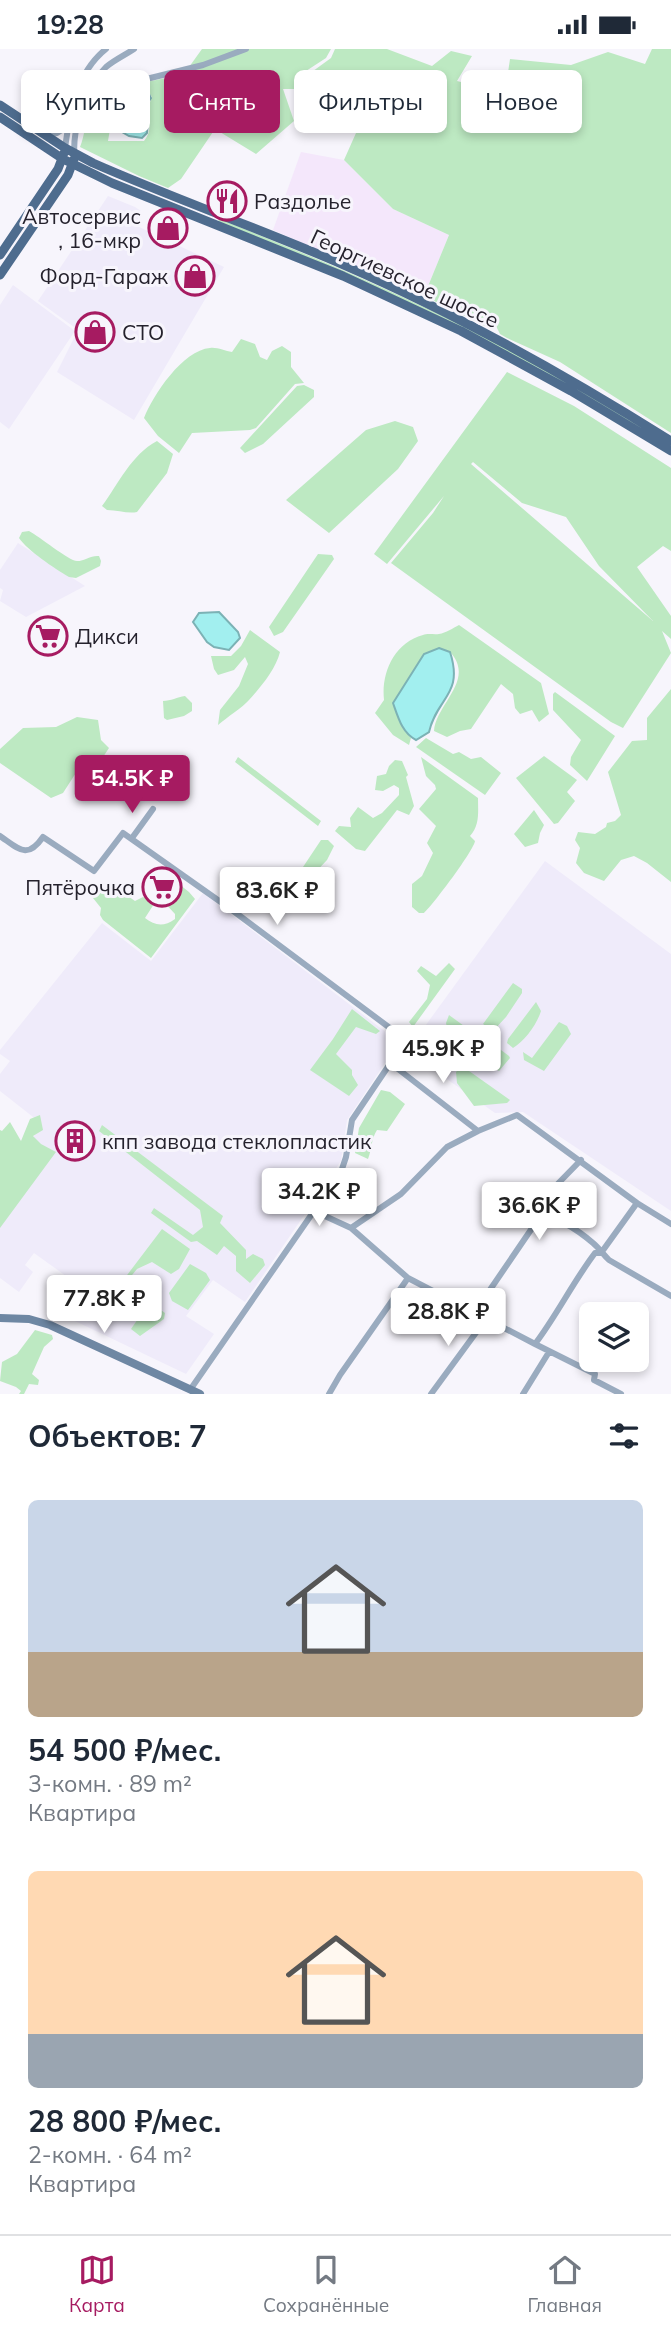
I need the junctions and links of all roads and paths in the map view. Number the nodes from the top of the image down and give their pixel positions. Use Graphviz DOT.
graph roads {
  1 [pos="106,49"];
  2 [pos="134,49"];
  3 [pos="246,49"];
  4 [pos="87,70"];
  5 [pos="104,70"];
  6 [pos="150,78"];
  7 [pos="0,104"];
  8 [pos="0,117"];
  9 [pos="57,133"];
  10 [pos="68,133"];
  11 [pos="75,133"];
  12 [pos="45,135"];
  13 [pos="69,151"];
  14 [pos="63,159"];
  15 [pos="73,165"];
  16 [pos="219,219"];
  17 [pos="0,255"];
  18 [pos="0,275"];
  19 [pos="671,441"];
  20 [pos="671,451"];
  21 [pos="153,809"];
  22 [pos="0,836"];
  23 [pos="132,838"];
  24 [pos="389,1062"];
  25 [pos="478,1131"];
  26 [pos="580,1160"];
  27 [pos="637,1203"];
  28 [pos="314,1211"];
  29 [pos="541,1215"];
  30 [pos="671,1224"];
  31 [pos="351,1228"];
  32 [pos="601,1253"];
  33 [pos="408,1278"];
  34 [pos="671,1296"];
  35 [pos="477,1313"];
  36 [pos="0,1318"];
  37 [pos="486,1319"];
  38 [pos="535,1344"];
  39 [pos="549,1352"];
  40 [pos="190,1390"];
  41 [pos="200,1394"];
  42 [pos="329,1394"];
  43 [pos="431,1394"];
  44 [pos="523,1394"];
  45 [pos="621,1394"];
  1 -- 4 [label="street"];
  2 -- 5 [label="street"];
  3 -- 6 [label="street"];
  7 -- 12 [label="main road, Георгиевское шоссе"];
  8 -- 14 [label="main road, Георгиевское шоссе"];
  9 -- 12 [label="street"];
  10 -- 13 [label="street"];
  11 -- 13 [label="street"];
  12 -- 13 [label="main road, Георгиевское шоссе"];
  13 -- 14 [label="main road"];
  13 -- 15 [label="main road"];
  13 -- 16 [label="main road, Георгиевское шоссе"];
  14 -- 15 [label="main road, Георгиевское шоссе"];
  14 -- 17 [label="main road"];
  15 -- 16 [label="main road, Георгиевское шоссе"];
  15 -- 18 [label="main road"];
  16 -- 19 [label="main road, Георгиевское шоссе"];
  16 -- 20 [label="main road, Георгиевское шоссе"];
  21 -- 23 [label="street"];
  22 -- 23 [label="street"];
  23 -- 24 [label="street"];
  24 -- 25 [label="street"];
  24 -- 28 [label="street"];
  25 -- 26 [label="street"];
  25 -- 31 [label="street"];
  26 -- 27 [label="street"];
  26 -- 29 [label="street"];
  27 -- 30 [label="street"];
  27 -- 32 [label="street"];
  28 -- 31 [label="street"];
  28 -- 40 [label="street"];
  29 -- 32 [label="street"];
  29 -- 35 [label="street"];
  31 -- 33 [label="street"];
  32 -- 34 [label="street"];
  32 -- 38 [label="street"];
  33 -- 35 [label="street"];
  33 -- 42 [label="street"];
  35 -- 37 [label="street"];
  36 -- 40 [label="main road"];
  37 -- 38 [label="street"];
  37 -- 43 [label="street"];
  38 -- 39 [label="street"];
  39 -- 44 [label="street"];
  39 -- 45 [label="street"];
  40 -- 41 [label="main road"];
}
